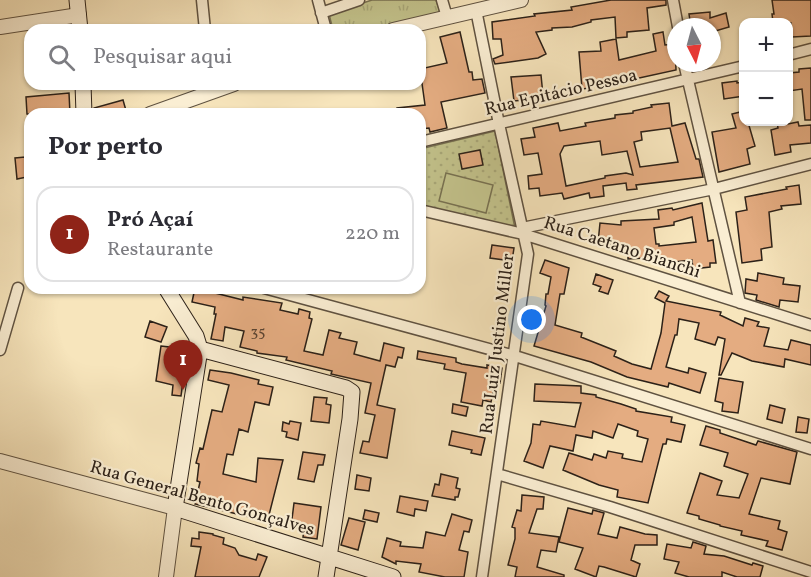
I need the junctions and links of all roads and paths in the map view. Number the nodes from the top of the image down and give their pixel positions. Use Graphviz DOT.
graph roads {
  1 [pos="202,0"];
  2 [pos="318,0"];
  3 [pos="359,0"];
  4 [pos="442,0"];
  5 [pos="521,0"];
  6 [pos="674,0"];
  7 [pos="476,10"];
  8 [pos="321,13"];
  9 [pos="78,15"];
  10 [pos="447,16"];
  11 [pos="677,18"];
  12 [pos="204,24"];
  13 [pos="324,24"];
  14 [pos="416,24"];
  15 [pos="0,27"];
  16 [pos="811,49"];
  17 [pos="793,54"];
  18 [pos="739,67"];
  19 [pos="686,72"];
  20 [pos="687,81"];
  21 [pos="83,90"];
  22 [pos="205,90"];
  23 [pos="84,108"];
  24 [pos="164,108"];
  25 [pos="499,124"];
  26 [pos="426,141"];
  27 [pos="811,164"];
  28 [pos="714,189"];
  29 [pos="426,211"];
  30 [pos="522,231"];
  31 [pos="18,288"];
  32 [pos="170,294"];
  33 [pos="286,294"];
  34 [pos="740,303"];
  35 [pos="811,326"];
  36 [pos="2,336"];
  37 [pos="200,349"];
  38 [pos="0,350"];
  39 [pos="515,356"];
  40 [pos="811,449"];
  41 [pos="0,461"];
  42 [pos="497,474"];
  43 [pos="175,508"];
  44 [pos="329,557"];
  45 [pos="811,572"];
  46 [pos="166,577"];
  47 [pos="326,577"];
  48 [pos="393,577"];
  49 [pos="482,577"];
  1 -- 12 [label="street"];
  2 -- 8 [label="street"];
  3 -- 8 [label="street"];
  4 -- 10 [label="street"];
  5 -- 7 [label="street"];
  6 -- 11 [label="street"];
  7 -- 10 [label="street"];
  7 -- 25 [label="street, Rua Luiz Justino Miller"];
  8 -- 13 [label="street"];
  9 -- 15 [label="street"];
  10 -- 14 [label="street"];
  16 -- 17 [label="street"];
  18 -- 20 [label="street, Rua Epitácio Pessoa"];
  19 -- 20 [label="street"];
  20 -- 25 [label="street, Rua Epitácio Pessoa"];
  20 -- 28 [label="street"];
  21 -- 23 [label="main road"];
  22 -- 24 [label="street"];
  25 -- 26 [label="street, Rua Epitácio Pessoa"];
  25 -- 30 [label="street, Rua Luiz Justino Miller"];
  27 -- 28 [label="street"];
  28 -- 30 [label="street"];
  28 -- 34 [label="street"];
  29 -- 30 [label="street, Rua Caetano Bianchi"];
  30 -- 34 [label="street, Rua Caetano Bianchi"];
  30 -- 39 [label="street, Rua Luiz Justino Miller"];
  31 -- 36 [label="street"];
  32 -- 37 [label="main road"];
  33 -- 39 [label="street"];
  34 -- 35 [label="street, Rua Caetano Bianchi"];
  36 -- 38 [label="street"];
  37 -- 43 [label="main road"];
  37 -- 44 [label="main road"];
  39 -- 40 [label="street"];
  39 -- 42 [label="street, Rua Luiz Justino Miller"];
  41 -- 43 [label="street, Rua General Bento Gonçalves"];
  42 -- 45 [label="street"];
  42 -- 49 [label="street, Rua Luiz Justino Miller"];
  43 -- 44 [label="main road, Rua General Bento Gonçalves"];
  43 -- 46 [label="street"];
  44 -- 47 [label="main road"];
  44 -- 48 [label="main road, Rua General Bento Gonçalves"];
}
